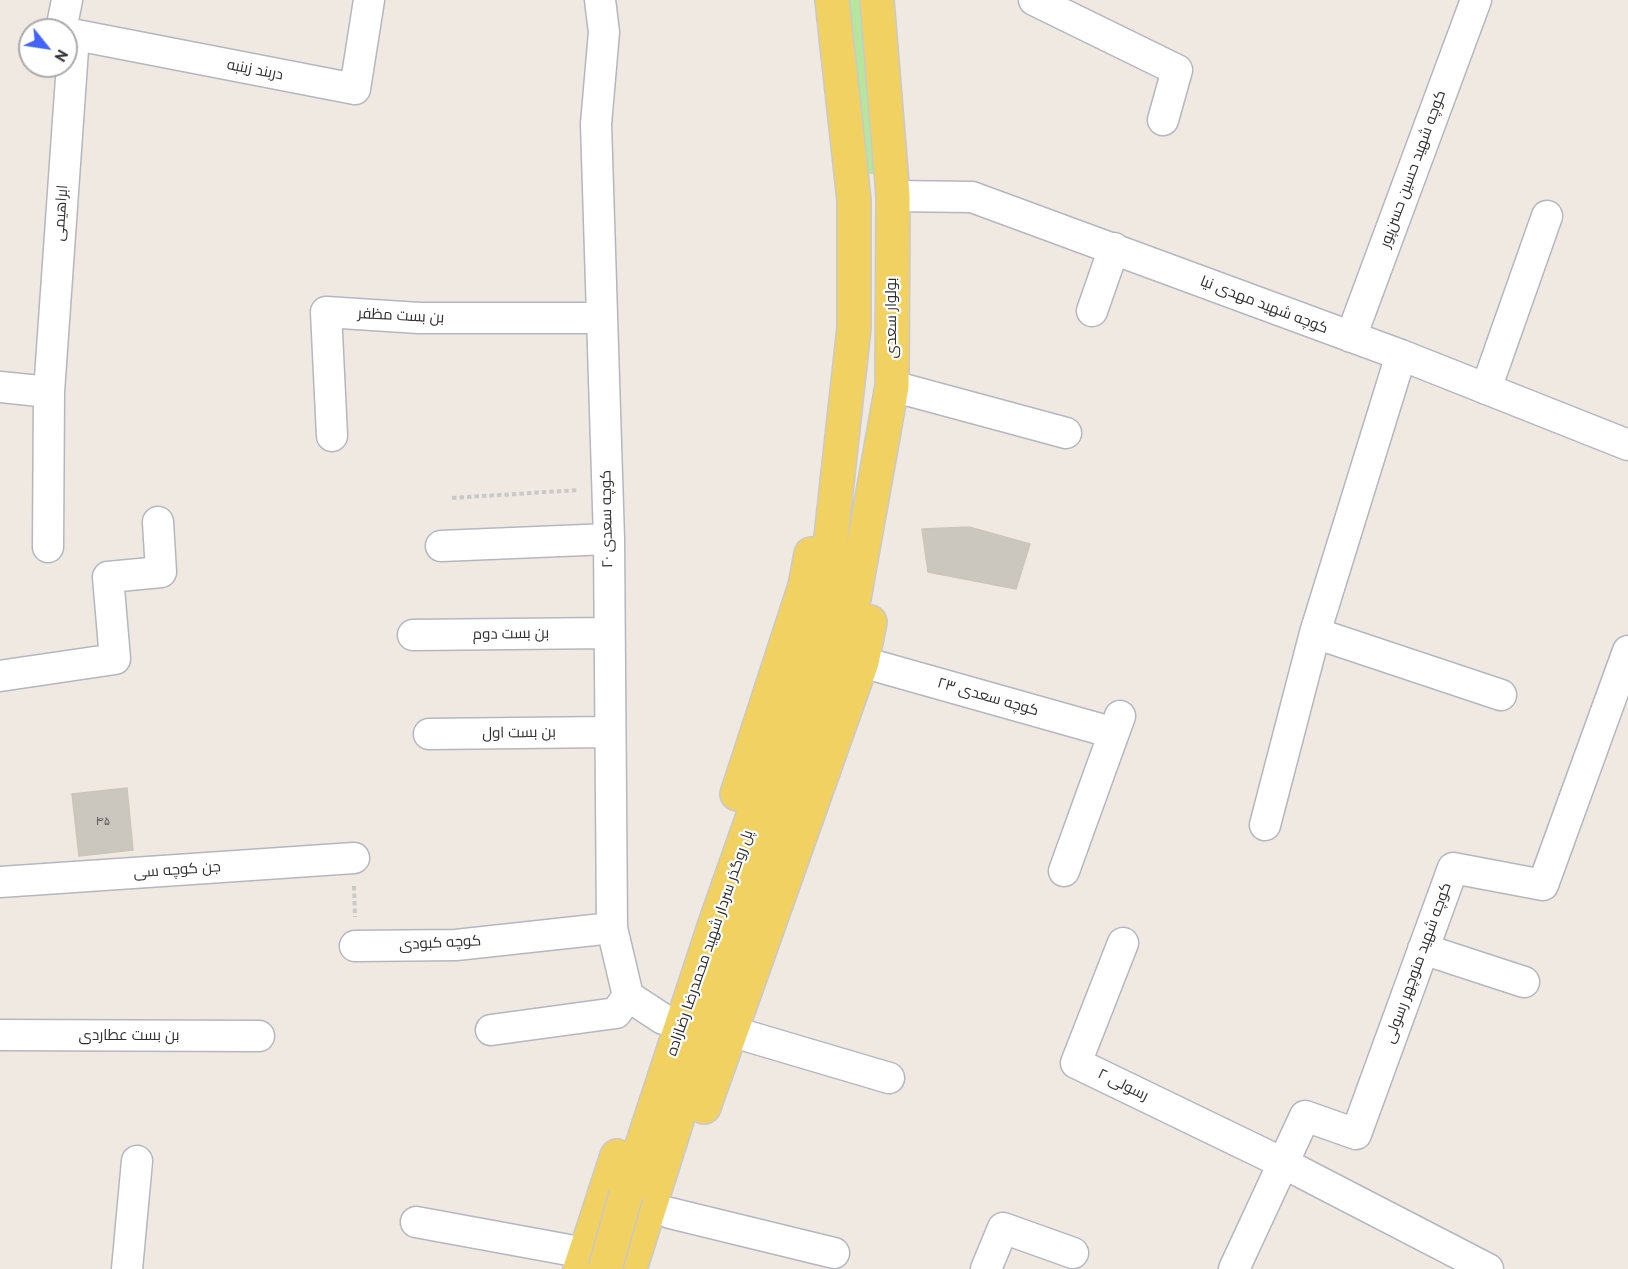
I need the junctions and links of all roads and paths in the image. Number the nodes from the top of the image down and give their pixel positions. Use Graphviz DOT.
graph roads {
  1 [pos="67,0"];
  2 [pos="369,0"];
  3 [pos="600,0"];
  4 [pos="832,0"];
  5 [pos="877,0"];
  6 [pos="1034,0"];
  7 [pos="1476,0"];
  8 [pos="67,18"];
  9 [pos="78,35"];
  10 [pos="65,78"];
  11 [pos="1163,120"];
  12 [pos="893,196"];
  13 [pos="854,200"];
  14 [pos="1547,216"];
  15 [pos="1114,248"];
  16 [pos="1092,312"];
  17 [pos="601,318"];
  18 [pos="1351,337"];
  19 [pos="1401,356"];
  20 [pos="892,386"];
  21 [pos="0,387"];
  22 [pos="1486,389"];
  23 [pos="49,392"];
  24 [pos="1066,433"];
  25 [pos="332,436"];
  26 [pos="1626,437"];
  27 [pos="840,452"];
  28 [pos="880,456"];
  29 [pos="607,488"];
  30 [pos="452,498"];
  31 [pos="159,522"];
  32 [pos="609,539"];
  33 [pos="441,546"];
  34 [pos="48,547"];
  35 [pos="835,626"];
  36 [pos="608,633"];
  37 [pos="1315,633"];
  38 [pos="413,635"];
  39 [pos="1628,651"];
  40 [pos="862,662"];
  41 [pos="0,676"];
  42 [pos="1501,695"];
  43 [pos="609,732"];
  44 [pos="429,734"];
  45 [pos="1265,825"];
  46 [pos="354,858"];
  47 [pos="1064,872"];
  48 [pos="0,882"];
  49 [pos="612,928"];
  50 [pos="1123,943"];
  51 [pos="355,946"];
  52 [pos="1423,949"];
  53 [pos="1524,982"];
  54 [pos="628,996"];
  55 [pos="663,1019"];
  56 [pos="491,1030"];
  57 [pos="730,1031"];
  58 [pos="0,1035"];
  59 [pos="259,1036"];
  60 [pos="889,1078"];
  61 [pos="137,1161"];
  62 [pos="1285,1164"];
  63 [pos="416,1222"];
  64 [pos="652,1224"];
  65 [pos="834,1253"];
  66 [pos="1073,1253"];
  67 [pos="595,1259"];
  68 [pos="128,1269"];
  69 [pos="630,1269"];
  70 [pos="642,1269"];
  71 [pos="986,1269"];
  72 [pos="1234,1269"];
  73 [pos="1488,1269"];
  1 -- 8 [label="street"];
  2 -- 9 [label="street, دربند زینبه"];
  3 -- 17 [label="street, کوچه سعدی ۲۰"];
  4 -- 13 [label="main road"];
  5 -- 12 [label="main road, بولوار سعدی"];
  6 -- 11 [label="street"];
  7 -- 18 [label="street, کوچه شهید حسین حسن‌پور"];
  10 -- 23 [label="street, ابراهیمی"];
  12 -- 13 [label="main road"];
  12 -- 15 [label="street, کوچه شهید مهدی نیا"];
  12 -- 20 [label="main road, بولوار سعدی"];
  13 -- 27 [label="main road"];
  14 -- 22 [label="street"];
  15 -- 16 [label="street"];
  15 -- 18 [label="street, کوچه شهید مهدی نیا"];
  17 -- 25 [label="street, بن بست مظفر"];
  17 -- 29 [label="street, کوچه سعدی ۲۰"];
  18 -- 19 [label="street, کوچه شهید مهدی نیا"];
  19 -- 22 [label="street, کوچه شهید مهدی نیا"];
  19 -- 37 [label="street"];
  20 -- 24 [label="street"];
  20 -- 28 [label="main road, بولوار سعدی"];
  21 -- 23 [label="street"];
  22 -- 26 [label="street, کوچه شهید مهدی نیا"];
  23 -- 34 [label="street, ابراهیمی"];
  27 -- 35 [label="main road"];
  27 -- 55 [label="main road"];
  28 -- 35 [label="main road, بولوار سعدی"];
  28 -- 40 [label="main road"];
  29 -- 30 [label="path"];
  29 -- 32 [label="street, کوچه سعدی ۲۰"];
  31 -- 41 [label="street"];
  32 -- 33 [label="street"];
  32 -- 36 [label="street, کوچه سعدی ۲۰"];
  35 -- 64 [label="main road, پل روگذر سردار شهید محمدرضا رضازاده"];
  36 -- 38 [label="street, بن بست دوم"];
  36 -- 43 [label="street, کوچه سعدی ۲۰"];
  37 -- 42 [label="street"];
  37 -- 45 [label="street"];
  39 -- 52 [label="street, کوچه شهید منوچهر رسولی"];
  40 -- 47 [label="street, کوچه سعدی ۲۳"];
  40 -- 57 [label="main road"];
  43 -- 44 [label="street, بن بست اول"];
  43 -- 49 [label="street, کوچه سعدی ۲۰"];
  46 -- 48 [label="street, جن کوچه سی"];
  46 -- 51 [label="path"];
  49 -- 51 [label="street, کوچه کبودی"];
  49 -- 54 [label="street, کوچه سعدی ۲۰"];
  50 -- 62 [label="street, رسولی ۲"];
  52 -- 53 [label="street"];
  52 -- 62 [label="street, کوچه شهید منوچهر رسولی"];
  54 -- 55 [label="street"];
  54 -- 56 [label="street"];
  55 -- 67 [label="main road"];
  57 -- 60 [label="street"];
  57 -- 64 [label="main road"];
  58 -- 59 [label="street, بن بست عطاردی"];
  61 -- 68 [label="street"];
  62 -- 72 [label="street, کوچه شهید منوچهر رسولی"];
  62 -- 73 [label="street"];
  63 -- 67 [label="street"];
  64 -- 65 [label="street"];
  64 -- 67 [label="main road, پل روگذر سردار شهید محمدرضا رضازاده, bridge"];
  64 -- 69 [label="main road, پل روگذر سردار شهید محمدرضا رضازاده"];
  64 -- 70 [label="main road"];
  66 -- 71 [label="street"];
}
